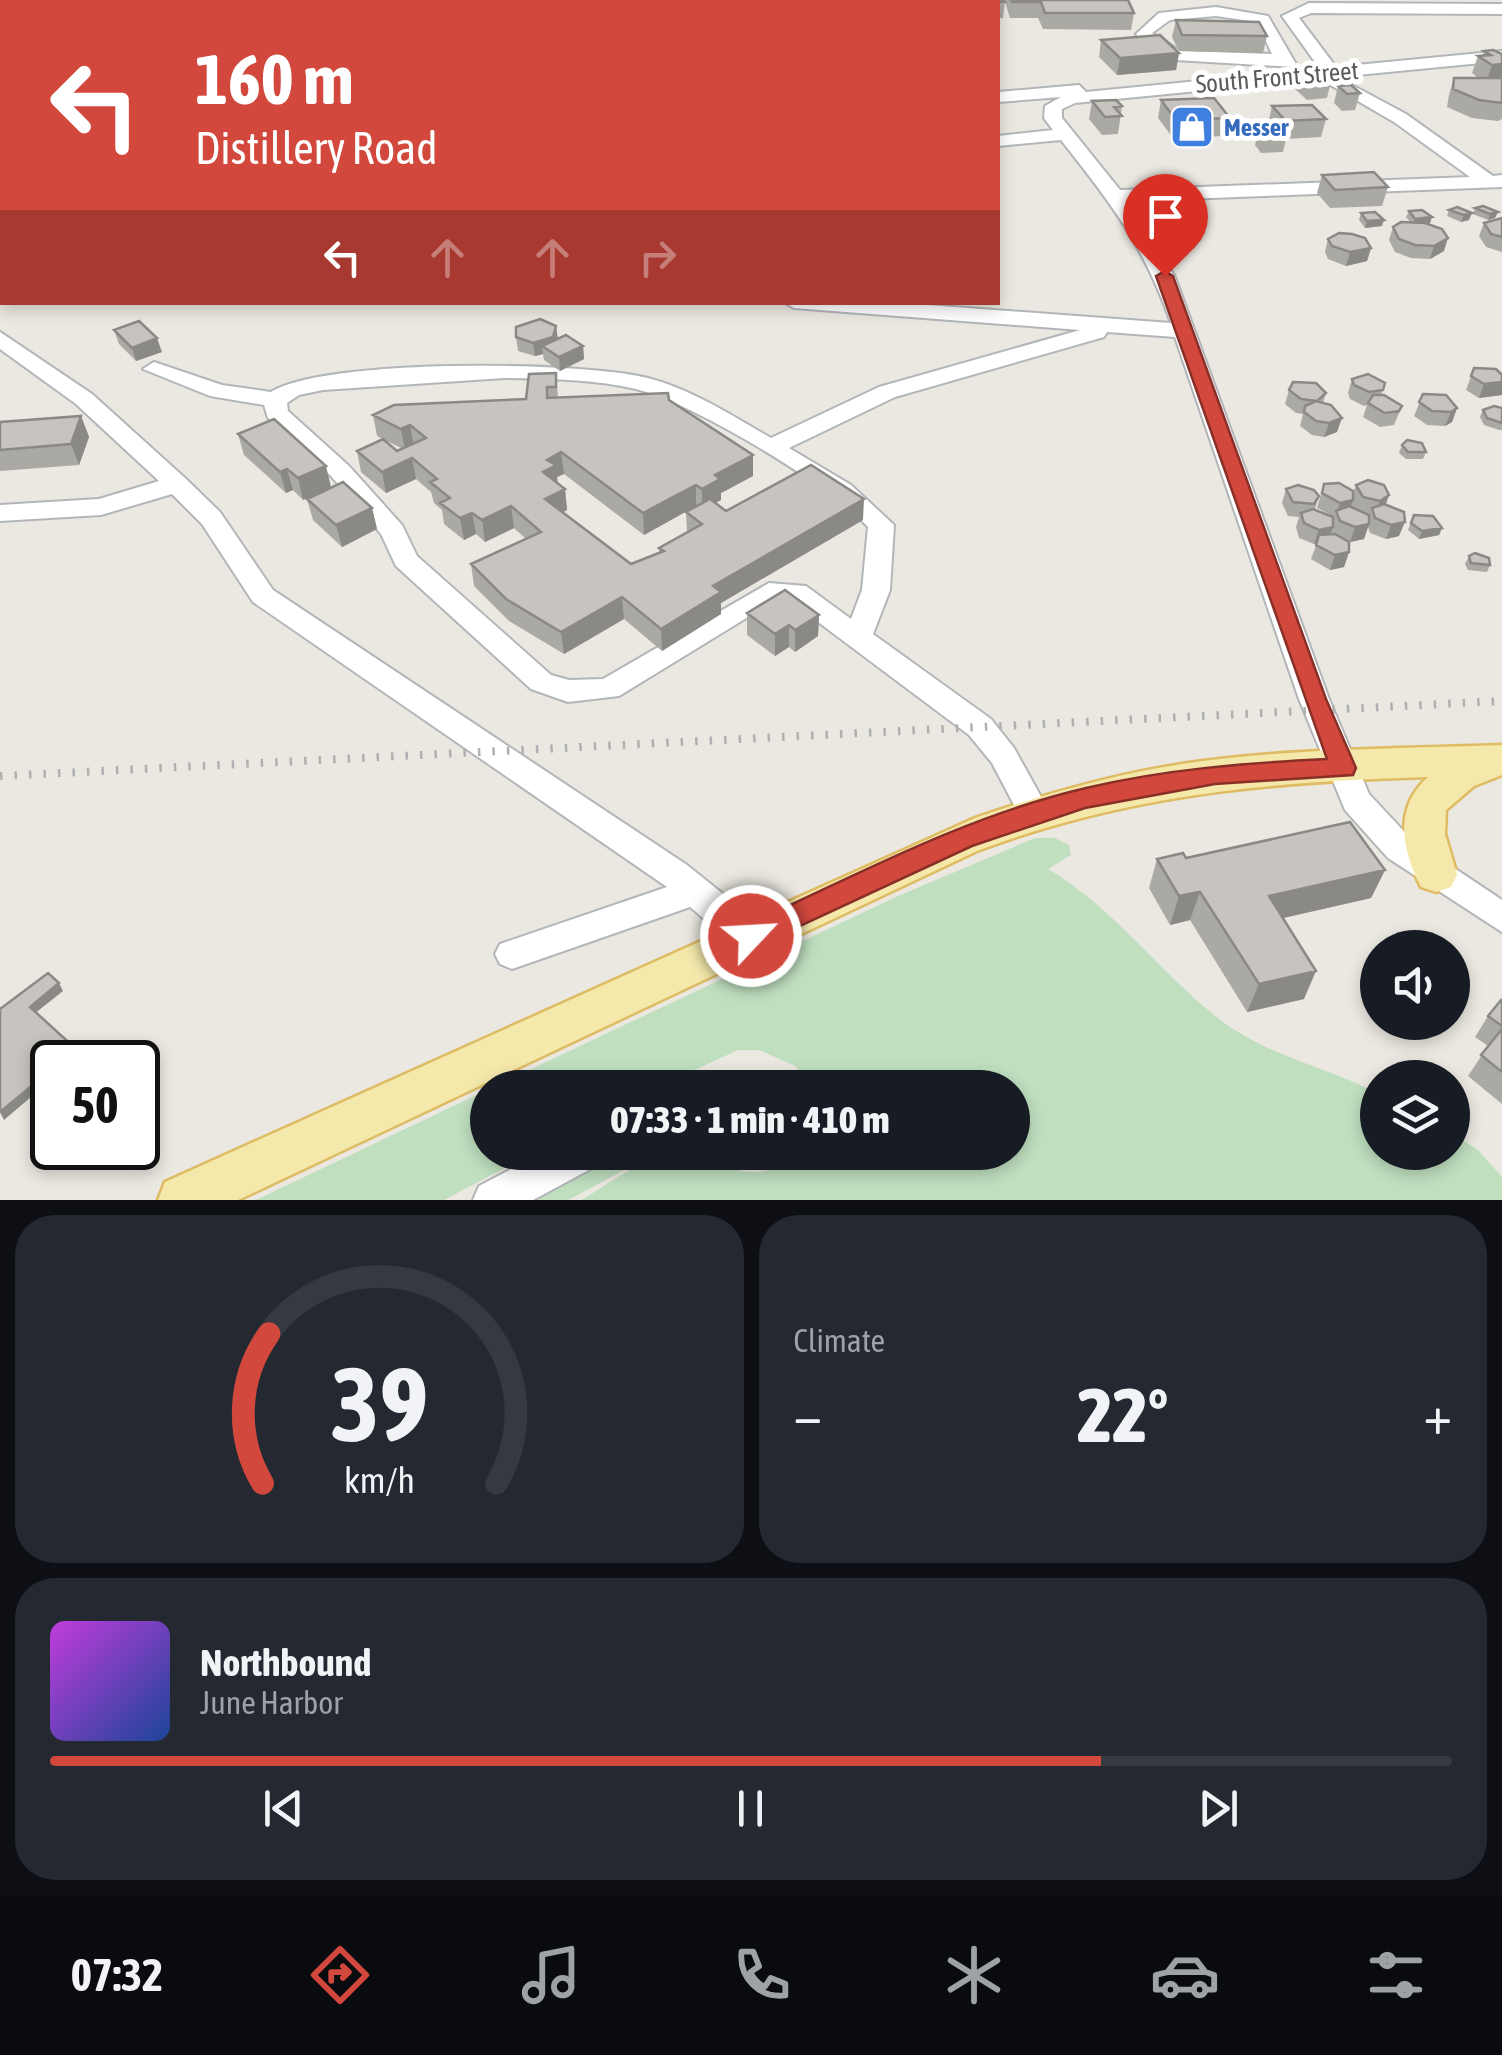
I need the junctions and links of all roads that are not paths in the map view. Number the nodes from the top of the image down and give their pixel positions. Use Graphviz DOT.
graph roads {
  1 [pos="1297,5"];
  2 [pos="1491,6"];
  3 [pos="1502,56"];
  4 [pos="1284,61"];
  5 [pos="1368,69"];
  6 [pos="1316,74"];
  7 [pos="1120,92"];
  8 [pos="1000,97"];
  9 [pos="1066,134"];
  10 [pos="1000,141"];
  11 [pos="1498,178"];
  12 [pos="1116,196"];
  13 [pos="834,305"];
  14 [pos="1117,326"];
  15 [pos="1184,331"];
  16 [pos="0,340"];
  17 [pos="154,369"];
  18 [pos="274,400"];
  19 [pos="771,448"];
  20 [pos="178,484"];
  21 [pos="0,513"];
  22 [pos="859,635"];
  23 [pos="1494,760"];
  24 [pos="1344,768"];
  25 [pos="1034,813"];
  26 [pos="1436,875"];
  27 [pos="696,891"];
  28 [pos="1502,918"];
  29 [pos="751,936"];
  30 [pos="512,954"];
  31 [pos="550,1170"];
  32 [pos="182,1200"];
  33 [pos="493,1200"];
  1 -- 2 [label="street"];
  1 -- 6 [label="street"];
  3 -- 5 [label="street, South Front Street"];
  4 -- 4 [label="street"];
  4 -- 6 [label="street"];
  5 -- 6 [label="street, South Front Street"];
  5 -- 11 [label="street"];
  6 -- 7 [label="street, South Front Street"];
  6 -- 11 [label="street"];
  7 -- 8 [label="street"];
  7 -- 9 [label="street, South Front Street"];
  9 -- 10 [label="street"];
  9 -- 12 [label="street"];
  11 -- 12 [label="street"];
  12 -- 15 [label="street"];
  13 -- 14 [label="street"];
  14 -- 15 [label="street"];
  14 -- 19 [label="street"];
  15 -- 24 [label="street"];
  16 -- 20 [label="street"];
  17 -- 18 [label="street"];
  18 -- 19 [label="street"];
  18 -- 22 [label="street"];
  19 -- 22 [label="street"];
  20 -- 21 [label="street"];
  20 -- 27 [label="street"];
  22 -- 25 [label="street"];
  23 -- 24 [label="main road"];
  23 -- 26 [label="main road"];
  24 -- 25 [label="main road"];
  24 -- 26 [label="street"];
  25 -- 29 [label="main road"];
  26 -- 28 [label="street"];
  27 -- 29 [label="street"];
  27 -- 30 [label="street"];
  29 -- 32 [label="main road"];
  31 -- 33 [label="street"];
}
